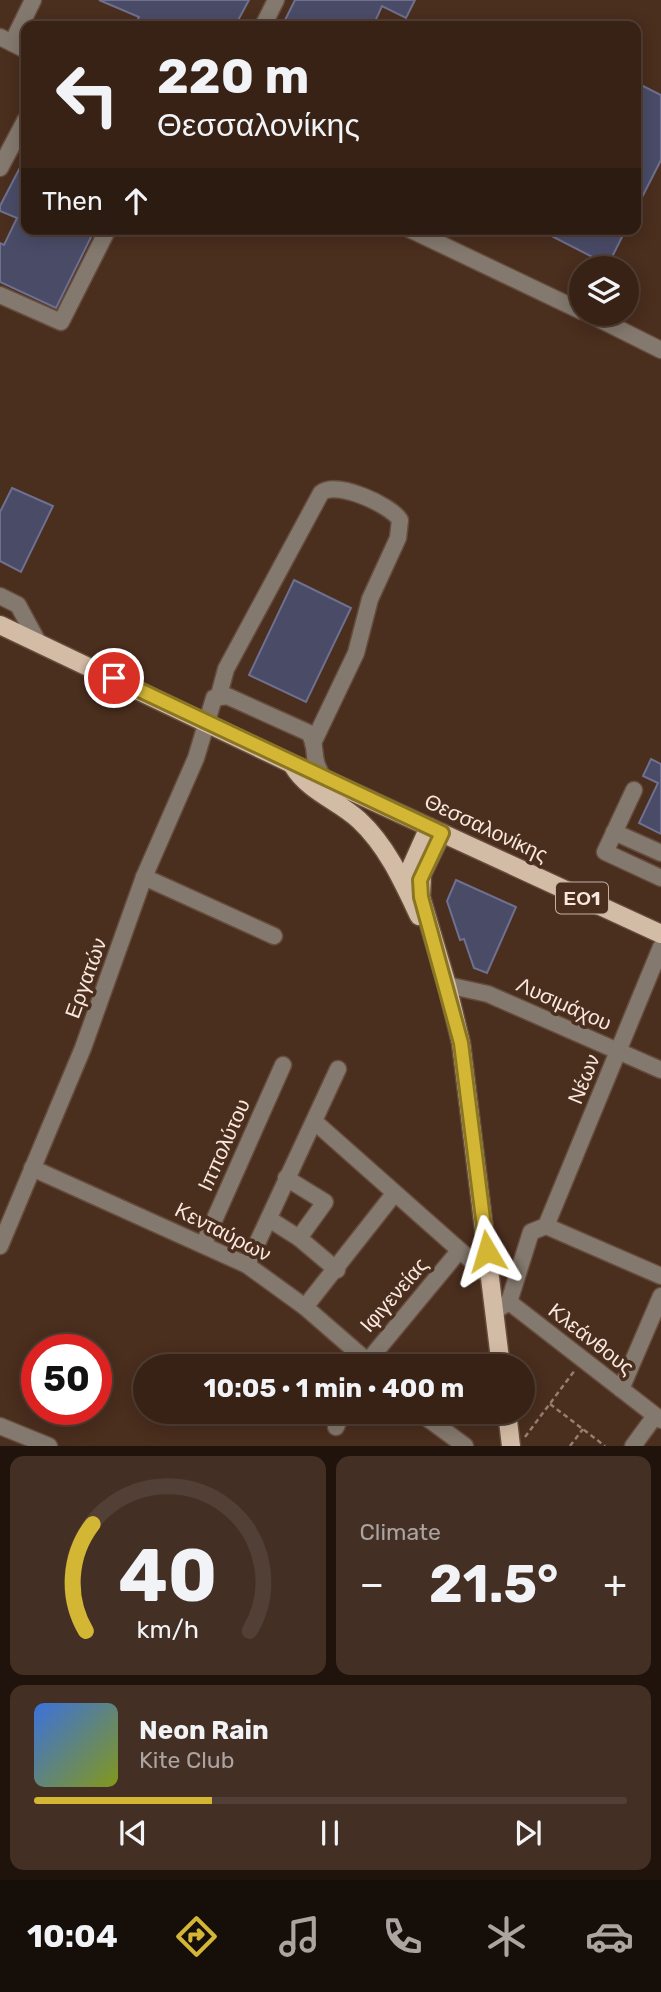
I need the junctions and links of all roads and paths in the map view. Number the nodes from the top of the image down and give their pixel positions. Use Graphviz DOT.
graph roads {
  1 [pos="33,0"];
  2 [pos="276,0"];
  3 [pos="23,21"];
  4 [pos="266,21"];
  5 [pos="21,26"];
  6 [pos="13,44"];
  7 [pos="21,128"];
  8 [pos="0,168"];
  9 [pos="105,235"];
  10 [pos="422,235"];
  11 [pos="0,295"];
  12 [pos="569,305"];
  13 [pos="613,326"];
  14 [pos="661,350"];
  15 [pos="0,596"];
  16 [pos="0,625"];
  17 [pos="38,642"];
  18 [pos="219,695"];
  19 [pos="205,721"];
  20 [pos="313,743"];
  21 [pos="292,764"];
  22 [pos="325,780"];
  23 [pos="634,789"];
  24 [pos="436,830"];
  25 [pos="614,832"];
  26 [pos="661,853"];
  27 [pos="144,877"];
  28 [pos="661,878"];
  29 [pos="407,890"];
  30 [pos="661,934"];
  31 [pos="274,936"];
  32 [pos="661,947"];
  33 [pos="436,950"];
  34 [pos="447,985"];
  35 [pos="618,1050"];
  36 [pos="283,1065"];
  37 [pos="338,1069"];
  38 [pos="661,1070"];
  39 [pos="315,1122"];
  40 [pos="32,1168"];
  41 [pos="286,1178"];
  42 [pos="394,1194"];
  43 [pos="269,1219"];
  44 [pos="546,1226"];
  45 [pos="299,1238"];
  46 [pos="204,1243"];
  47 [pos="0,1246"];
  48 [pos="459,1251"];
  49 [pos="247,1265"];
  50 [pos="337,1270"];
  51 [pos="661,1276"];
  52 [pos="491,1278"];
  53 [pos="661,1296"];
  54 [pos="502,1306"];
  55 [pos="305,1307"];
  56 [pos="357,1354"];
  57 [pos="376,1354"];
  58 [pos="502,1354"];
  59 [pos="583,1359"];
  60 [pos="621,1389"];
  61 [pos="550,1404"];
  62 [pos="658,1418"];
  63 [pos="430,1424"];
  64 [pos="509,1424"];
  65 [pos="0,1426"];
  66 [pos="583,1429"];
  67 [pos="444,1440"];
  68 [pos="511,1443"];
  69 [pos="49,1446"];
  70 [pos="465,1446"];
  71 [pos="570,1446"];
  72 [pos="605,1446"];
  73 [pos="633,1446"];
  1 -- 3 [label="street"];
  2 -- 4 [label="street"];
  5 -- 6 [label="street"];
  7 -- 8 [label="street"];
  9 -- 11 [label="street"];
  10 -- 12 [label="street"];
  13 -- 14 [label="street"];
  15 -- 17 [label="street"];
  16 -- 17 [label="main road, ΕΟ1"];
  17 -- 19 [label="main road, ΕΟ1"];
  18 -- 19 [label="street, Εργατών"];
  18 -- 20 [label="street"];
  18 -- 20 [label="street, Εργατών"];
  19 -- 21 [label="main road, ΕΟ1"];
  19 -- 27 [label="street, Εργατών"];
  20 -- 22 [label="street"];
  21 -- 22 [label="main road, Θεσσαλονίκης / ΕΟ1"];
  21 -- 29 [label="main road"];
  22 -- 24 [label="main road, Θεσσαλονίκης / ΕΟ1"];
  23 -- 25 [label="street"];
  24 -- 29 [label="main road"];
  24 -- 30 [label="main road, Θεσσαλονίκης / ΕΟ1"];
  24 -- 33 [label="main road"];
  25 -- 26 [label="street"];
  25 -- 28 [label="street"];
  27 -- 31 [label="street"];
  27 -- 40 [label="street, Εργατών"];
  29 -- 33 [label="main road"];
  32 -- 35 [label="street, Νέων"];
  33 -- 34 [label="main road"];
  34 -- 35 [label="street, Λυσιμάχου"];
  34 -- 52 [label="main road"];
  35 -- 38 [label="street, Λυσιμάχου"];
  35 -- 44 [label="street, Νέων"];
  36 -- 46 [label="street, Ιππολύτου"];
  37 -- 39 [label="street"];
  39 -- 41 [label="street"];
  39 -- 42 [label="street"];
  40 -- 46 [label="street, Κενταύρων"];
  40 -- 47 [label="street, Εργατών"];
  41 -- 43 [label="street"];
  41 -- 45 [label="street"];
  42 -- 48 [label="street"];
  42 -- 50 [label="street"];
  43 -- 45 [label="street"];
  43 -- 49 [label="street"];
  44 -- 51 [label="street"];
  44 -- 54 [label="street, Νέων"];
  45 -- 50 [label="street"];
  46 -- 49 [label="street, Κενταύρων"];
  48 -- 52 [label="street"];
  48 -- 57 [label="street, Ιφιγενείας"];
  49 -- 55 [label="street, Κενταύρων"];
  50 -- 55 [label="street"];
  52 -- 54 [label="main road"];
  53 -- 60 [label="street"];
  54 -- 58 [label="main road"];
  54 -- 59 [label="street, Κλεάνθους"];
  55 -- 56 [label="street, Κενταύρων"];
  59 -- 60 [label="street, Κλεάνθους"];
  59 -- 61 [label="path"];
  60 -- 62 [label="street, Κλεάνθους"];
  61 -- 66 [label="path"];
  61 -- 68 [label="path"];
  62 -- 73 [label="street"];
  63 -- 67 [label="street"];
  64 -- 68 [label="main road"];
  65 -- 69 [label="street"];
  66 -- 71 [label="path"];
  66 -- 72 [label="path"];
  67 -- 70 [label="street"];
}
